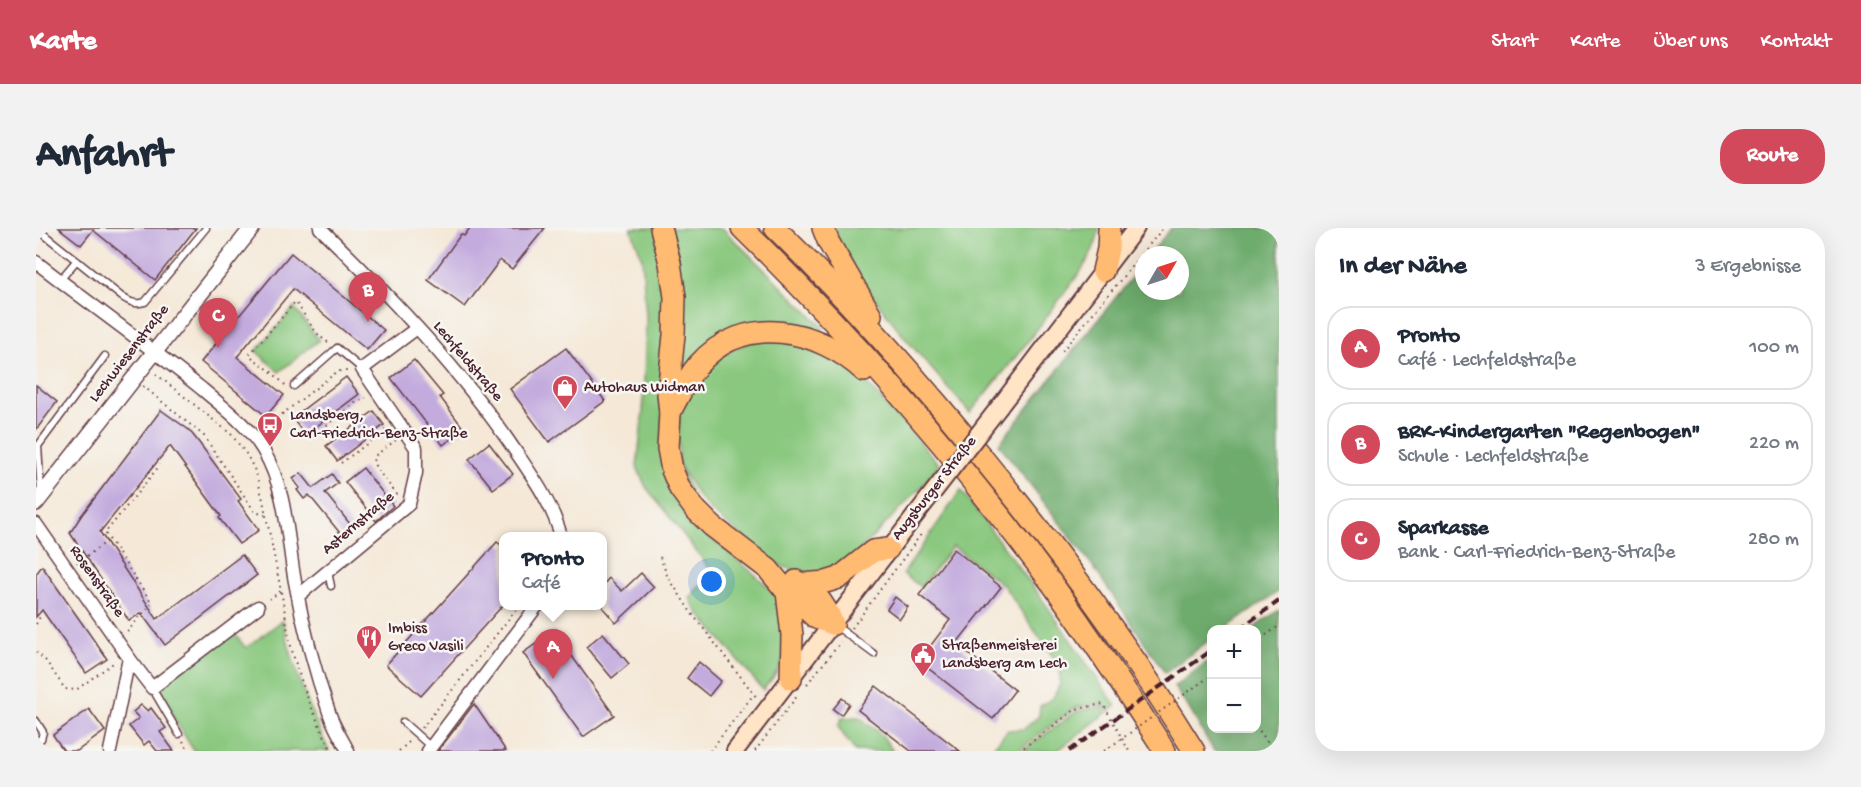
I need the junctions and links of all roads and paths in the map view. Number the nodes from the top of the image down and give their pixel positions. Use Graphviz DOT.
graph roads {
  1 [pos="36,228"];
  2 [pos="207,228"];
  3 [pos="252,228"];
  4 [pos="320,228"];
  5 [pos="661,228"];
  6 [pos="742,228"];
  7 [pos="776,228"];
  8 [pos="824,228"];
  9 [pos="1109,228"];
  10 [pos="1136,228"];
  11 [pos="1163,228"];
  12 [pos="76,261"];
  13 [pos="36,262"];
  14 [pos="1103,271"];
  15 [pos="60,281"];
  16 [pos="417,328"];
  17 [pos="890,347"];
  18 [pos="337,348"];
  19 [pos="155,352"];
  20 [pos="1060,353"];
  21 [pos="105,356"];
  22 [pos="362,369"];
  23 [pos="154,372"];
  24 [pos="134,379"];
  25 [pos="292,388"];
  26 [pos="377,390"];
  27 [pos="295,395"];
  28 [pos="299,400"];
  29 [pos="670,413"];
  30 [pos="398,421"];
  31 [pos="925,426"];
  32 [pos="317,433"];
  33 [pos="406,433"];
  34 [pos="254,436"];
  35 [pos="341,463"];
  36 [pos="160,465"];
  37 [pos="39,499"];
  38 [pos="406,507"];
  39 [pos="266,516"];
  40 [pos="36,524"];
  41 [pos="560,532"];
  42 [pos="923,532"];
  43 [pos="109,540"];
  44 [pos="888,549"];
  45 [pos="660,557"];
  46 [pos="68,570"];
  47 [pos="328,572"];
  48 [pos="331,586"];
  49 [pos="794,588"];
  50 [pos="281,591"];
  51 [pos="298,596"];
  52 [pos="258,607"];
  53 [pos="516,610"];
  54 [pos="534,610"];
  55 [pos="41,615"];
  56 [pos="36,624"];
  57 [pos="1279,626"];
  58 [pos="840,630"];
  59 [pos="1261,639"];
  60 [pos="117,642"];
  61 [pos="36,652"];
  62 [pos="874,654"];
  63 [pos="128,656"];
  64 [pos="1207,678"];
  65 [pos="791,679"];
  66 [pos="152,688"];
  67 [pos="36,721"];
  68 [pos="403,722"];
  69 [pos="1261,732"];
  70 [pos="179,734"];
  71 [pos="417,734"];
  72 [pos="36,742"];
  73 [pos="1279,745"];
  74 [pos="429,749"];
  75 [pos="1109,749"];
  76 [pos="110,751"];
  77 [pos="332,751"];
  78 [pos="348,751"];
  79 [pos="399,751"];
  80 [pos="710,751"];
  81 [pos="735,751"];
  82 [pos="755,751"];
  83 [pos="1019,751"];
  84 [pos="1104,751"];
  85 [pos="1129,751"];
  86 [pos="1165,751"];
  87 [pos="1194,751"];
  1 -- 12 [label="lane"];
  2 -- 12 [label="lane"];
  3 -- 19 [label="street, Lechwiesenstraße"];
  4 -- 16 [label="street, Lechfeldstraße"];
  5 -- 29 [label="highway"];
  6 -- 31 [label="highway"];
  7 -- 17 [label="highway"];
  8 -- 17 [label="highway"];
  9 -- 14 [label="highway"];
  10 -- 14 [label="main road, Augsburger Straße"];
  11 -- 20 [label="path"];
  12 -- 15 [label="lane"];
  13 -- 15 [label="street"];
  14 -- 44 [label="main road, Augsburger Straße, bridge"];
  15 -- 19 [label="street"];
  16 -- 22 [label="street"];
  16 -- 41 [label="street, Lechfeldstraße"];
  17 -- 87 [label="highway"];
  18 -- 22 [label="lane"];
  18 -- 25 [label="lane"];
  18 -- 25 [label="path"];
  19 -- 24 [label="street, Lechwiesenstraße"];
  19 -- 34 [label="street"];
  21 -- 37 [label="lane"];
  22 -- 26 [label="street, Asternstraße"];
  22 -- 28 [label="path"];
  23 -- 39 [label="path"];
  24 -- 37 [label="street, Lechwiesenstraße"];
  24 -- 39 [label="path"];
  26 -- 30 [label="street, Asternstraße"];
  26 -- 32 [label="path"];
  27 -- 28 [label="path"];
  28 -- 34 [label="path"];
  29 -- 31 [label="highway"];
  29 -- 49 [label="highway"];
  30 -- 33 [label="street, Asternstraße"];
  30 -- 35 [label="path"];
  31 -- 86 [label="highway"];
  33 -- 38 [label="street, Asternstraße"];
  33 -- 38 [label="path"];
  34 -- 51 [label="street"];
  36 -- 43 [label="path"];
  38 -- 47 [label="street, Asternstraße"];
  39 -- 50 [label="path"];
  40 -- 46 [label="street, Rosenstraße"];
  42 -- 58 [label="path"];
  43 -- 46 [label="path"];
  43 -- 60 [label="path"];
  44 -- 49 [label="highway"];
  44 -- 58 [label="main road, Augsburger Straße"];
  45 -- 80 [label="path"];
  46 -- 60 [label="street, Rosenstraße"];
  47 -- 48 [label="lane"];
  47 -- 51 [label="street, Asternstraße"];
  49 -- 58 [label="highway"];
  49 -- 65 [label="highway"];
  50 -- 52 [label="path"];
  50 -- 77 [label="path"];
  51 -- 78 [label="street"];
  52 -- 66 [label="street"];
  53 -- 71 [label="path"];
  54 -- 74 [label="street"];
  55 -- 56 [label="path"];
  57 -- 59 [label="path"];
  58 -- 62 [label="lane"];
  58 -- 65 [label="main road, Augsburger Straße"];
  58 -- 82 [label="path"];
  60 -- 63 [label="street, Rosenstraße"];
  61 -- 63 [label="path"];
  63 -- 66 [label="street, Rosenstraße"];
  63 -- 76 [label="street"];
  64 -- 75 [label="path, bridge"];
  65 -- 81 [label="main road, Augsburger Straße"];
  66 -- 70 [label="lane, Rosenstraße"];
  67 -- 72 [label="lane"];
  68 -- 71 [label="lane"];
  69 -- 73 [label="path"];
  71 -- 74 [label="lane"];
  71 -- 79 [label="path"];
  75 -- 84 [label="path"];
  83 -- 85 [label="path"];
}
